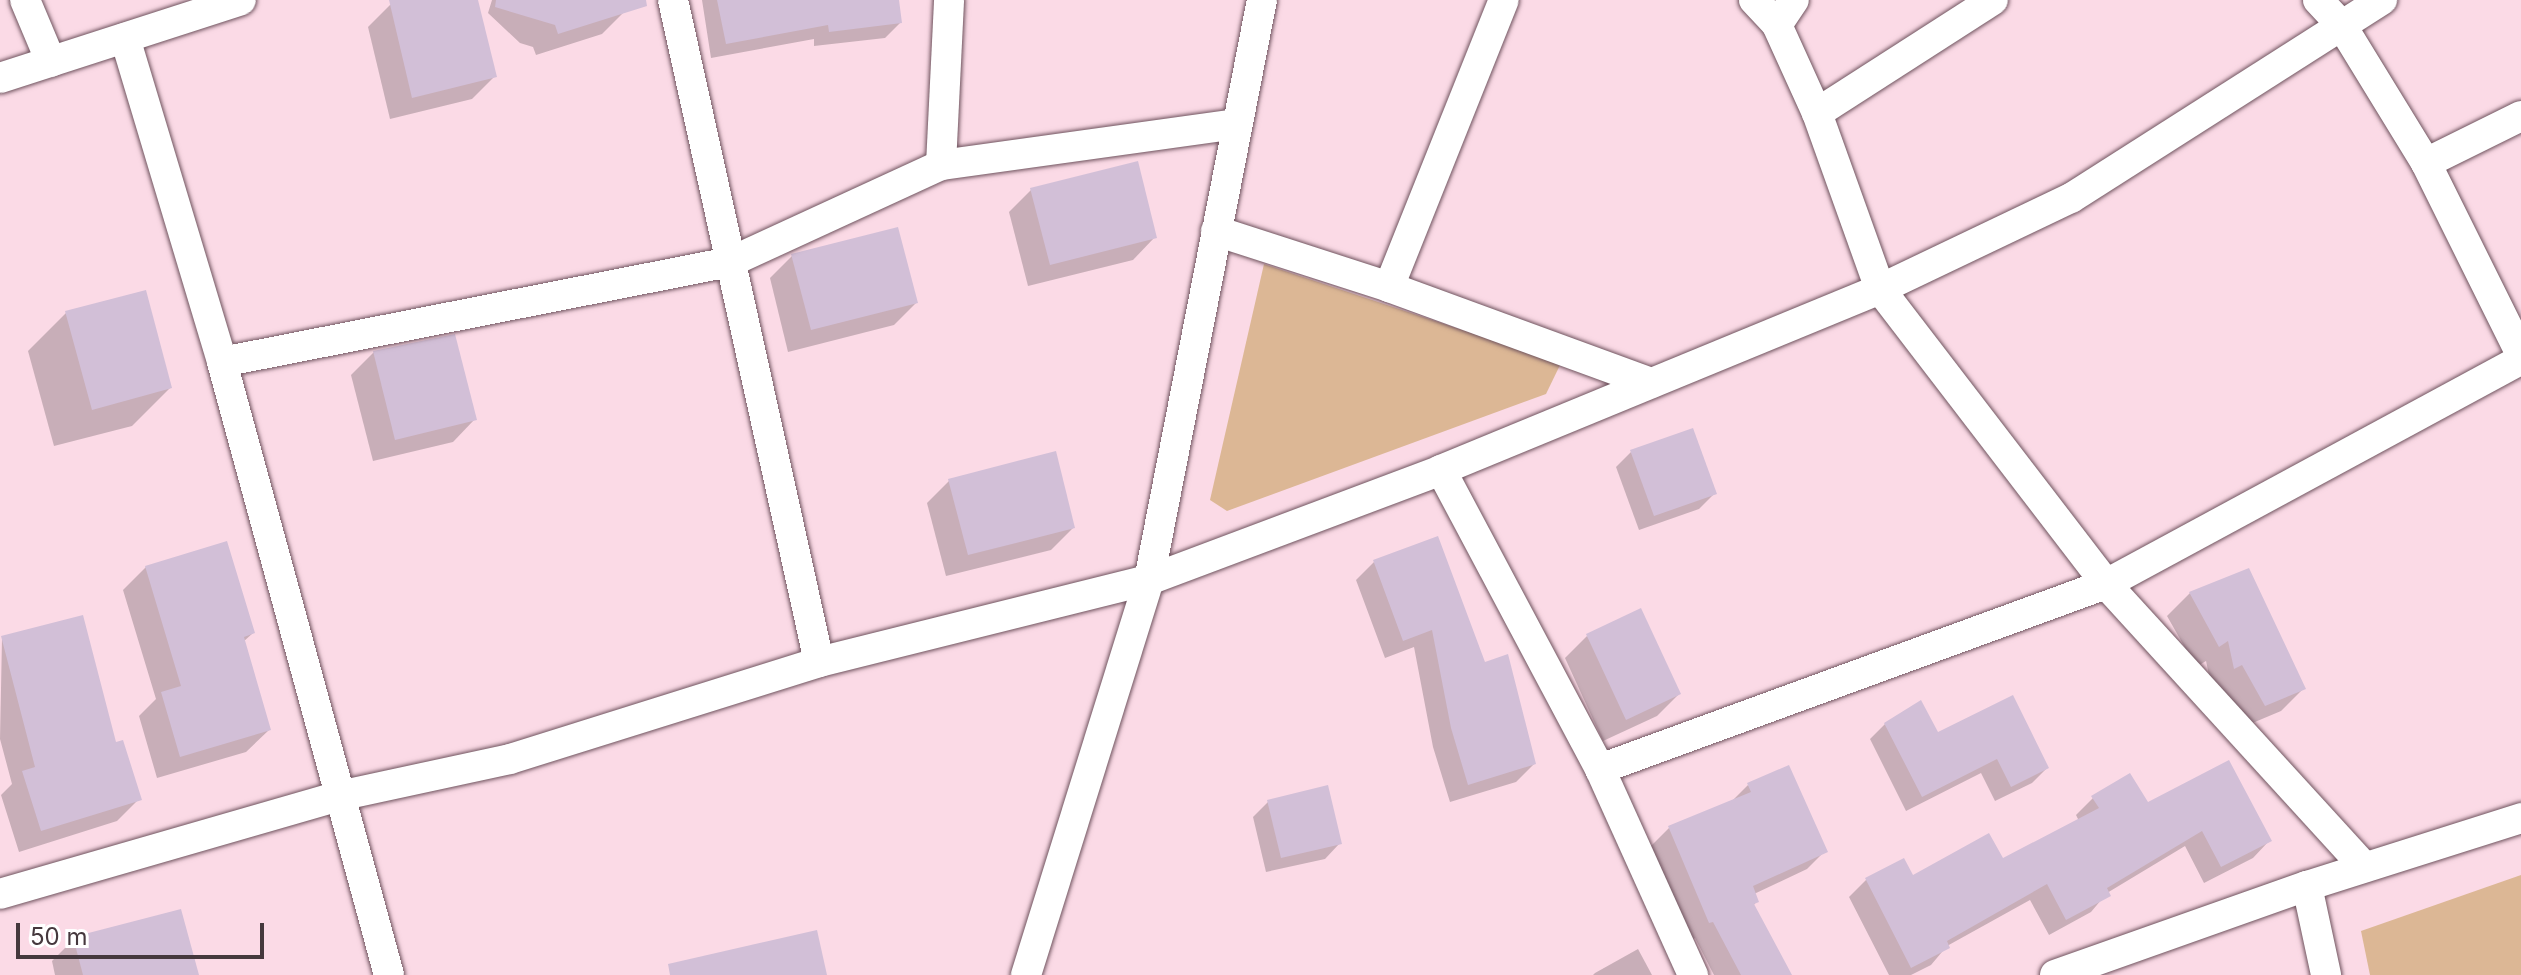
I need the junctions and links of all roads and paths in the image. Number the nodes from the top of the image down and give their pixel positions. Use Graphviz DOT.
graph roads {
  1 [pos="25,0"];
  2 [pos="241,0"];
  3 [pos="673,0"];
  4 [pos="949,0"];
  5 [pos="1262,0"];
  6 [pos="1504,0"];
  7 [pos="1754,0"];
  8 [pos="1794,0"];
  9 [pos="1993,0"];
  10 [pos="2318,0"];
  11 [pos="2382,0"];
  12 [pos="1777,25"];
  13 [pos="2342,26"];
  14 [pos="125,38"];
  15 [pos="51,62"];
  16 [pos="0,78"];
  17 [pos="1817,113"];
  18 [pos="2521,116"];
  19 [pos="1237,124"];
  20 [pos="2426,163"];
  21 [pos="941,165"];
  22 [pos="1216,231"];
  23 [pos="730,262"];
  24 [pos="1389,287"];
  25 [pos="1880,289"];
  26 [pos="2521,357"];
  27 [pos="222,362"];
  28 [pos="1651,383"];
  29 [pos="1441,470"];
  30 [pos="1149,580"];
  31 [pos="2106,584"];
  32 [pos="819,662"];
  33 [pos="1600,769"];
  34 [pos="339,796"];
  35 [pos="2521,818"];
  36 [pos="2364,867"];
  37 [pos="2,886"];
  38 [pos="2307,886"];
  39 [pos="389,975"];
  40 [pos="1026,975"];
  41 [pos="1693,975"];
  42 [pos="2055,975"];
  43 [pos="2326,975"];
  1 -- 15 [label="street"];
  2 -- 14 [label="street"];
  3 -- 23 [label="street"];
  4 -- 21 [label="street"];
  5 -- 19 [label="street"];
  6 -- 24 [label="street"];
  7 -- 12 [label="street"];
  8 -- 12 [label="street"];
  9 -- 17 [label="street"];
  10 -- 13 [label="street"];
  11 -- 13 [label="street"];
  12 -- 17 [label="street"];
  13 -- 20 [label="street"];
  13 -- 25 [label="street"];
  14 -- 15 [label="street"];
  14 -- 27 [label="street"];
  15 -- 16 [label="street"];
  17 -- 25 [label="street"];
  18 -- 20 [label="street"];
  19 -- 21 [label="street"];
  19 -- 22 [label="street"];
  20 -- 26 [label="street"];
  21 -- 23 [label="street"];
  22 -- 24 [label="street"];
  22 -- 30 [label="street"];
  23 -- 27 [label="street"];
  23 -- 32 [label="street"];
  24 -- 28 [label="street"];
  25 -- 28 [label="street"];
  25 -- 31 [label="street"];
  26 -- 31 [label="street"];
  27 -- 34 [label="street"];
  28 -- 29 [label="street"];
  29 -- 30 [label="street"];
  29 -- 33 [label="street"];
  30 -- 32 [label="street"];
  30 -- 40 [label="street"];
  31 -- 33 [label="street"];
  31 -- 36 [label="street"];
  32 -- 34 [label="street"];
  33 -- 41 [label="street"];
  34 -- 37 [label="street"];
  34 -- 39 [label="street"];
  35 -- 36 [label="street"];
  36 -- 38 [label="street"];
  38 -- 42 [label="street"];
  38 -- 43 [label="street"];
}
